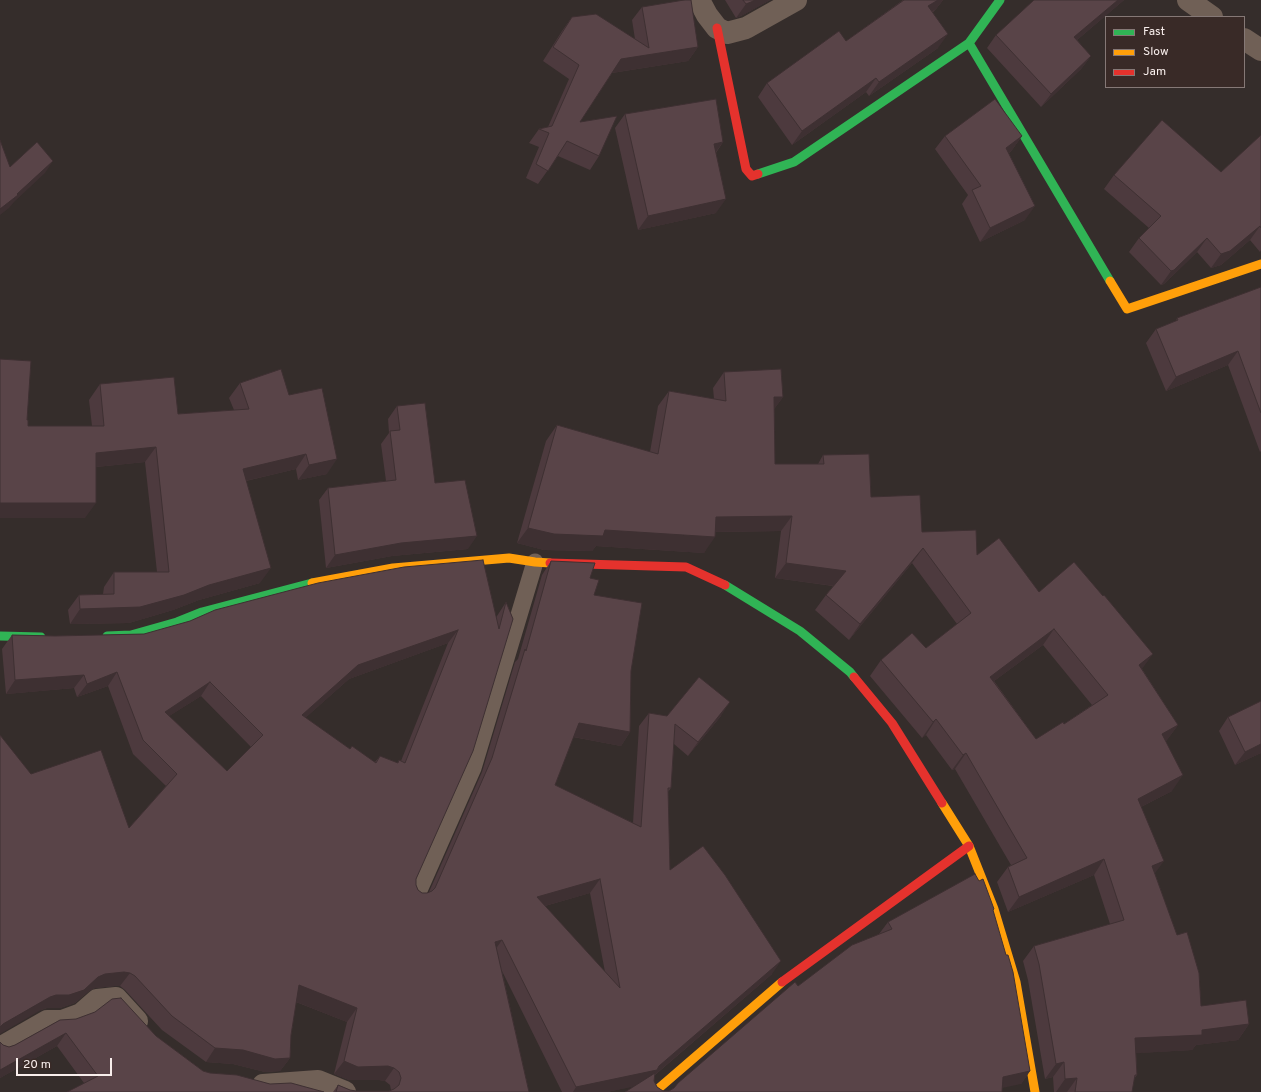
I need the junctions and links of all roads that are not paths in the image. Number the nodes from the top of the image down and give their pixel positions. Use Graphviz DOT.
graph roads {
  1 [pos="699,0"];
  2 [pos="796,0"];
  3 [pos="1000,0"];
  4 [pos="1188,0"];
  5 [pos="1211,16"];
  6 [pos="717,28"];
  7 [pos="1245,40"];
  8 [pos="969,43"];
  9 [pos="1261,50"];
  10 [pos="1261,264"];
  11 [pos="535,562"];
  12 [pos="0,636"];
  13 [pos="99,636"];
  14 [pos="53,637"];
  15 [pos="969,846"];
  16 [pos="416,897"];
  17 [pos="150,1034"];
  18 [pos="0,1048"];
  19 [pos="243,1079"];
  20 [pos="354,1092"];
  21 [pos="657,1092"];
  22 [pos="1035,1092"];
  1 -- 6 [label="street"];
  2 -- 6 [label="street"];
  3 -- 8 [label="street"];
  4 -- 5 [label="street"];
  6 -- 8 [label="street"];
  7 -- 9 [label="street"];
  8 -- 10 [label="street"];
  11 -- 13 [label="street"];
  11 -- 15 [label="street"];
  11 -- 16 [label="lane"];
  12 -- 14 [label="street"];
  15 -- 21 [label="street"];
  15 -- 22 [label="street"];
  17 -- 18 [label="street"];
  19 -- 20 [label="street"];
}
